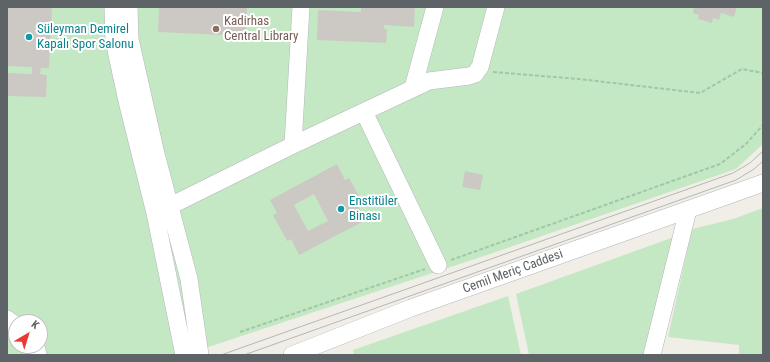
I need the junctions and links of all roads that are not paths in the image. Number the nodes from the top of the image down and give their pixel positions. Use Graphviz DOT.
graph roads {
  1 [pos="113,7"];
  2 [pos="129,7"];
  3 [pos="301,7"];
  4 [pos="435,7"];
  5 [pos="496,7"];
  6 [pos="413,88"];
  7 [pos="364,112"];
  8 [pos="293,145"];
  9 [pos="763,178"];
  10 [pos="763,183"];
  11 [pos="763,187"];
  12 [pos="736,193"];
  13 [pos="170,206"];
  14 [pos="688,210"];
  15 [pos="438,265"];
  16 [pos="193,354"];
  17 [pos="292,355"];
  18 [pos="652,355"];
  1 -- 16 [label="street"];
  2 -- 13 [label="street"];
  3 -- 8 [label="street"];
  4 -- 6 [label="street"];
  5 -- 6 [label="street"];
  6 -- 7 [label="street"];
  7 -- 8 [label="street"];
  7 -- 15 [label="street"];
  8 -- 13 [label="street"];
  9 -- 12 [label="street"];
  10 -- 12 [label="street"];
  11 -- 12 [label="street"];
  12 -- 14 [label="street, Cemil Meriç Caddesi"];
  13 -- 16 [label="street"];
  14 -- 17 [label="street, Cemil Meriç Caddesi"];
  14 -- 18 [label="street"];
}
